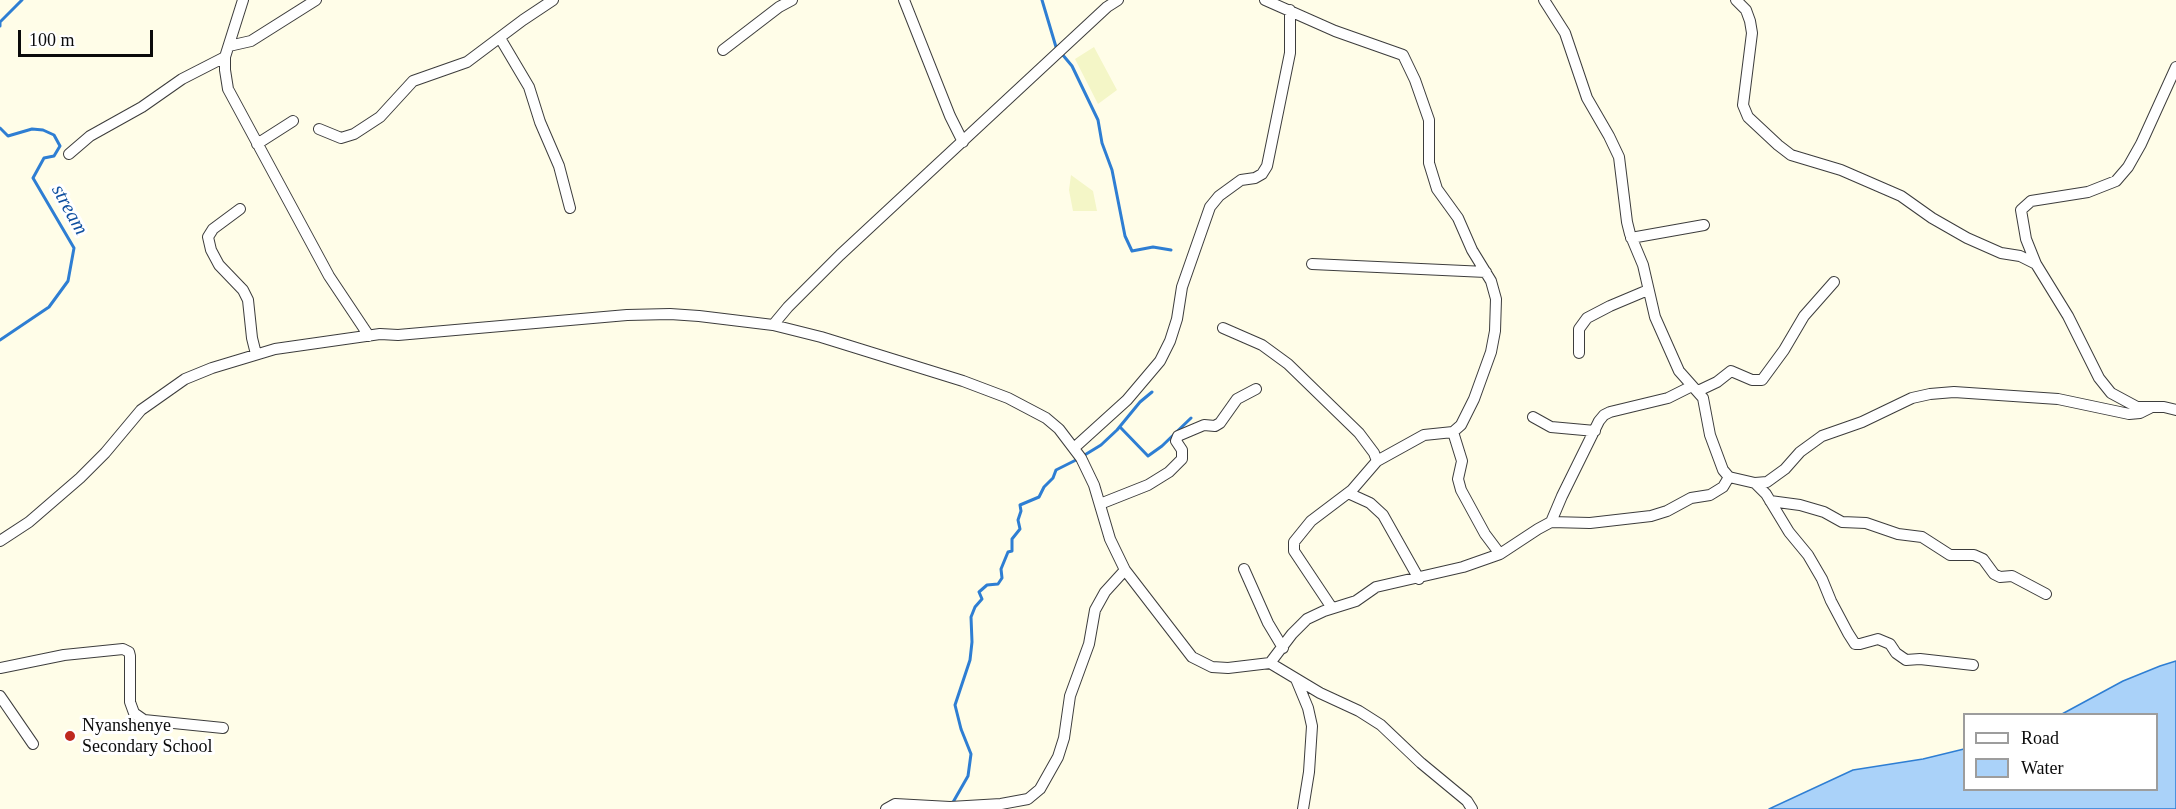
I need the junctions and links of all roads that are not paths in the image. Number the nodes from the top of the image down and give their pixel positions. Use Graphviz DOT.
graph roads {
  1 [pos="243,0"];
  2 [pos="316,0"];
  3 [pos="553,0"];
  4 [pos="792,0"];
  5 [pos="904,0"];
  6 [pos="1118,0"];
  7 [pos="1265,0"];
  8 [pos="1544,0"];
  9 [pos="1736,0"];
  10 [pos="1290,10"];
  11 [pos="500,38"];
  12 [pos="229,46"];
  13 [pos="723,50"];
  14 [pos="225,57"];
  15 [pos="2176,67"];
  16 [pos="293,121"];
  17 [pos="319,129"];
  18 [pos="963,142"];
  19 [pos="257,144"];
  20 [pos="69,154"];
  21 [pos="570,208"];
  22 [pos="240,210"];
  23 [pos="1704,225"];
  24 [pos="1631,238"];
  25 [pos="1312,264"];
  26 [pos="2037,264"];
  27 [pos="1486,272"];
  28 [pos="1834,282"];
  29 [pos="1648,290"];
  30 [pos="773,325"];
  31 [pos="1223,328"];
  32 [pos="369,336"];
  33 [pos="1579,353"];
  34 [pos="256,354"];
  35 [pos="1695,388"];
  36 [pos="1256,389"];
  37 [pos="2150,408"];
  38 [pos="2176,410"];
  39 [pos="1533,417"];
  40 [pos="1594,431"];
  41 [pos="1453,432"];
  42 [pos="1074,448"];
  43 [pos="1377,461"];
  44 [pos="1729,477"];
  45 [pos="1755,483"];
  46 [pos="1348,493"];
  47 [pos="1770,501"];
  48 [pos="1100,504"];
  49 [pos="1551,522"];
  50 [pos="0,541"];
  51 [pos="1500,554"];
  52 [pos="1244,569"];
  53 [pos="1125,570"];
  54 [pos="1419,579"];
  55 [pos="2046,594"];
  56 [pos="1332,608"];
  57 [pos="1283,648"];
  58 [pos="1270,663"];
  59 [pos="1973,665"];
  60 [pos="0,668"];
  61 [pos="1296,679"];
  62 [pos="0,696"];
  63 [pos="223,728"];
  64 [pos="33,744"];
  65 [pos="1027,804"];
  66 [pos="886,809"];
  67 [pos="1303,809"];
  68 [pos="1472,809"];
  1 -- 12 [label="street"];
  2 -- 12 [label="street"];
  3 -- 11 [label="street"];
  4 -- 13 [label="street"];
  5 -- 18 [label="street"];
  6 -- 18 [label="street"];
  7 -- 10 [label="street"];
  8 -- 24 [label="street"];
  9 -- 26 [label="street"];
  10 -- 27 [label="street"];
  10 -- 42 [label="street"];
  11 -- 17 [label="street"];
  11 -- 21 [label="street"];
  12 -- 14 [label="street"];
  14 -- 19 [label="street"];
  14 -- 20 [label="street"];
  15 -- 26 [label="street"];
  16 -- 19 [label="street"];
  18 -- 30 [label="street"];
  19 -- 32 [label="street"];
  22 -- 34 [label="street"];
  23 -- 24 [label="street"];
  24 -- 29 [label="street"];
  25 -- 27 [label="street"];
  26 -- 37 [label="street"];
  27 -- 41 [label="street"];
  28 -- 35 [label="street"];
  29 -- 33 [label="street"];
  29 -- 35 [label="street"];
  30 -- 32 [label="street"];
  30 -- 42 [label="street"];
  31 -- 43 [label="street"];
  32 -- 34 [label="street"];
  34 -- 50 [label="street"];
  35 -- 40 [label="street"];
  35 -- 44 [label="street"];
  36 -- 48 [label="street"];
  37 -- 38 [label="street"];
  37 -- 45 [label="street"];
  39 -- 40 [label="street"];
  40 -- 49 [label="street"];
  41 -- 43 [label="street"];
  41 -- 51 [label="street"];
  42 -- 48 [label="street"];
  43 -- 46 [label="street"];
  44 -- 45 [label="street"];
  44 -- 49 [label="street"];
  45 -- 47 [label="street"];
  46 -- 54 [label="street"];
  46 -- 56 [label="street"];
  47 -- 55 [label="street"];
  47 -- 59 [label="street"];
  48 -- 53 [label="street"];
  49 -- 51 [label="street"];
  51 -- 54 [label="street"];
  52 -- 57 [label="street"];
  53 -- 58 [label="street"];
  53 -- 65 [label="street"];
  54 -- 56 [label="street"];
  56 -- 57 [label="street"];
  57 -- 58 [label="street"];
  58 -- 61 [label="street"];
  60 -- 63 [label="street"];
  61 -- 67 [label="street"];
  61 -- 68 [label="street"];
  62 -- 64 [label="street"];
  65 -- 66 [label="street"];
}
